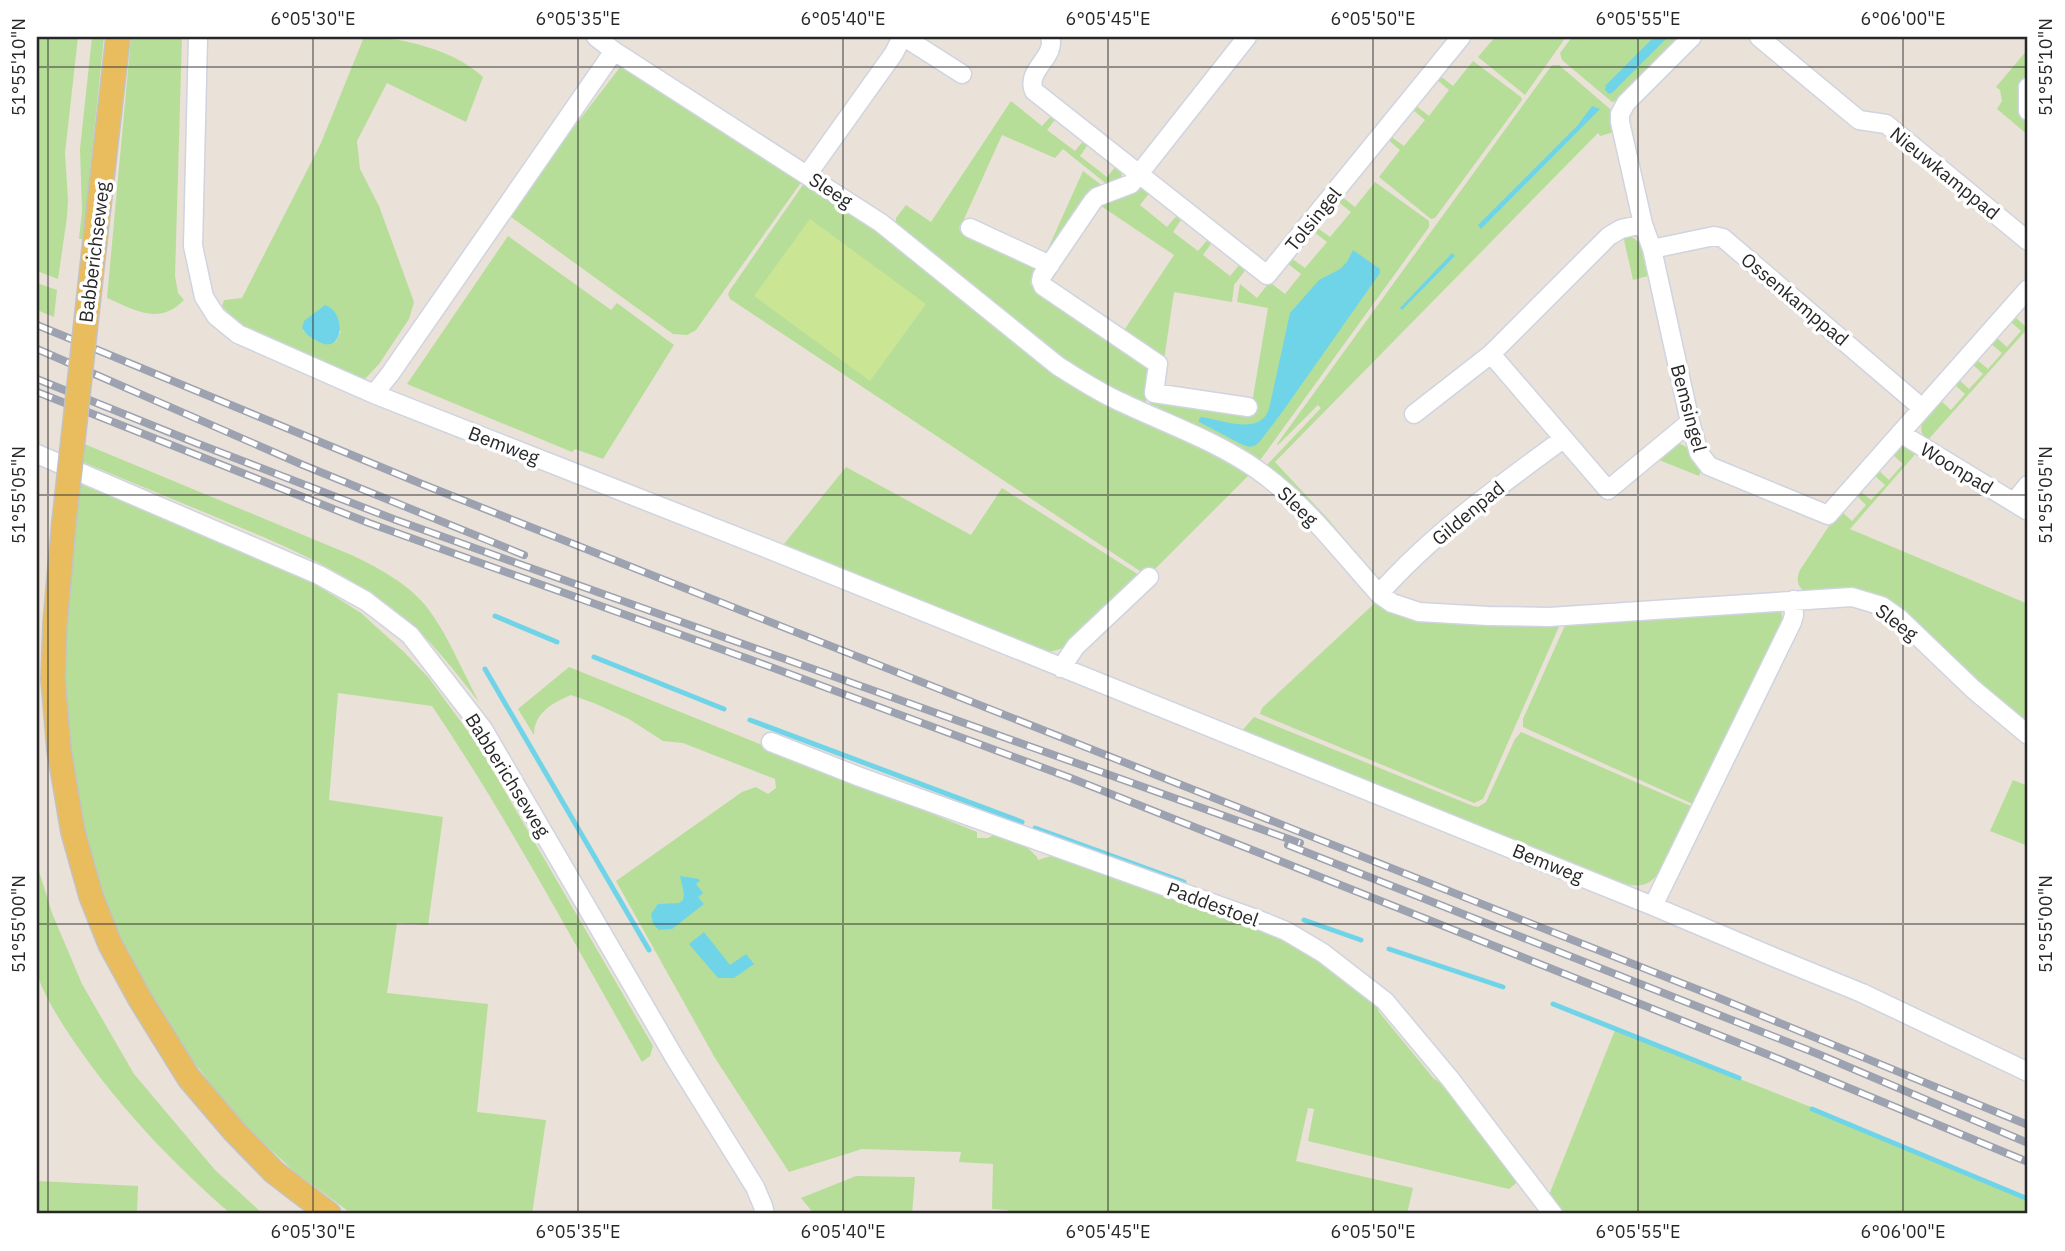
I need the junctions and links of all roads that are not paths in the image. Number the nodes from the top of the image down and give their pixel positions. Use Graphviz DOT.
graph roads {
  1 [pos="118,37"];
  2 [pos="198,37"];
  3 [pos="596,37"];
  4 [pos="903,37"];
  5 [pos="1050,37"];
  6 [pos="1247,37"];
  7 [pos="1461,37"];
  8 [pos="1692,37"];
  9 [pos="1759,37"];
  10 [pos="614,51"];
  11 [pos="962,74"];
  12 [pos="2028,87"];
  13 [pos="2028,111"];
  14 [pos="1140,174"];
  15 [pos="807,175"];
  16 [pos="1643,224"];
  17 [pos="970,228"];
  18 [pos="2028,241"];
  19 [pos="1652,249"];
  20 [pos="1050,265"];
  21 [pos="2028,289"];
  22 [pos="1491,354"];
  23 [pos="374,394"];
  24 [pos="1248,407"];
  25 [pos="1922,408"];
  26 [pos="1414,414"];
  27 [pos="1690,422"];
  28 [pos="1900,433"];
  29 [pos="1563,439"];
  30 [pos="37,454"];
  31 [pos="2028,485"];
  32 [pos="2021,506"];
  33 [pos="1149,577"];
  34 [pos="1379,594"];
  35 [pos="1793,600"];
  36 [pos="1061,668"];
  37 [pos="2028,735"];
  38 [pos="771,742"];
  39 [pos="1653,906"];
  40 [pos="2028,1072"];
  41 [pos="329,1214"];
  42 [pos="765,1214"];
  43 [pos="1553,1214"];
  1 -- 41 [label="main road, Babberichseweg, bridge"];
  2 -- 23 [label="street, Bemweg"];
  3 -- 10 [label="street, Sleeg"];
  4 -- 11 [label="street"];
  4 -- 15 [label="street"];
  5 -- 14 [label="street, Tolsingel"];
  6 -- 14 [label="street"];
  7 -- 14 [label="street, Tolsingel"];
  8 -- 16 [label="street, Bemsingel"];
  9 -- 18 [label="street, Nieuwkamppad"];
  10 -- 15 [label="street, Sleeg"];
  10 -- 23 [label="street"];
  12 -- 13 [label="street"];
  14 -- 20 [label="street"];
  15 -- 34 [label="street, Sleeg"];
  16 -- 19 [label="street, Bemsingel"];
  16 -- 22 [label="street"];
  17 -- 20 [label="street"];
  19 -- 25 [label="street, Ossenkamppad"];
  19 -- 27 [label="street, Bemsingel"];
  20 -- 24 [label="street"];
  21 -- 25 [label="street, Bemsingel"];
  22 -- 26 [label="street"];
  22 -- 29 [label="street"];
  23 -- 36 [label="street, Bemweg"];
  25 -- 28 [label="street, Bemsingel"];
  27 -- 28 [label="street, Bemsingel"];
  27 -- 29 [label="street"];
  28 -- 32 [label="street, Woonpad"];
  29 -- 34 [label="street, Gildenpad"];
  30 -- 42 [label="street, Babberichseweg"];
  31 -- 32 [label="street, Woonpad"];
  33 -- 36 [label="street"];
  34 -- 35 [label="street, Sleeg"];
  35 -- 37 [label="street, Sleeg"];
  35 -- 39 [label="street"];
  36 -- 39 [label="street, Bemweg"];
  38 -- 43 [label="street, Paddestoel"];
  39 -- 40 [label="street, Bemweg"];
}
